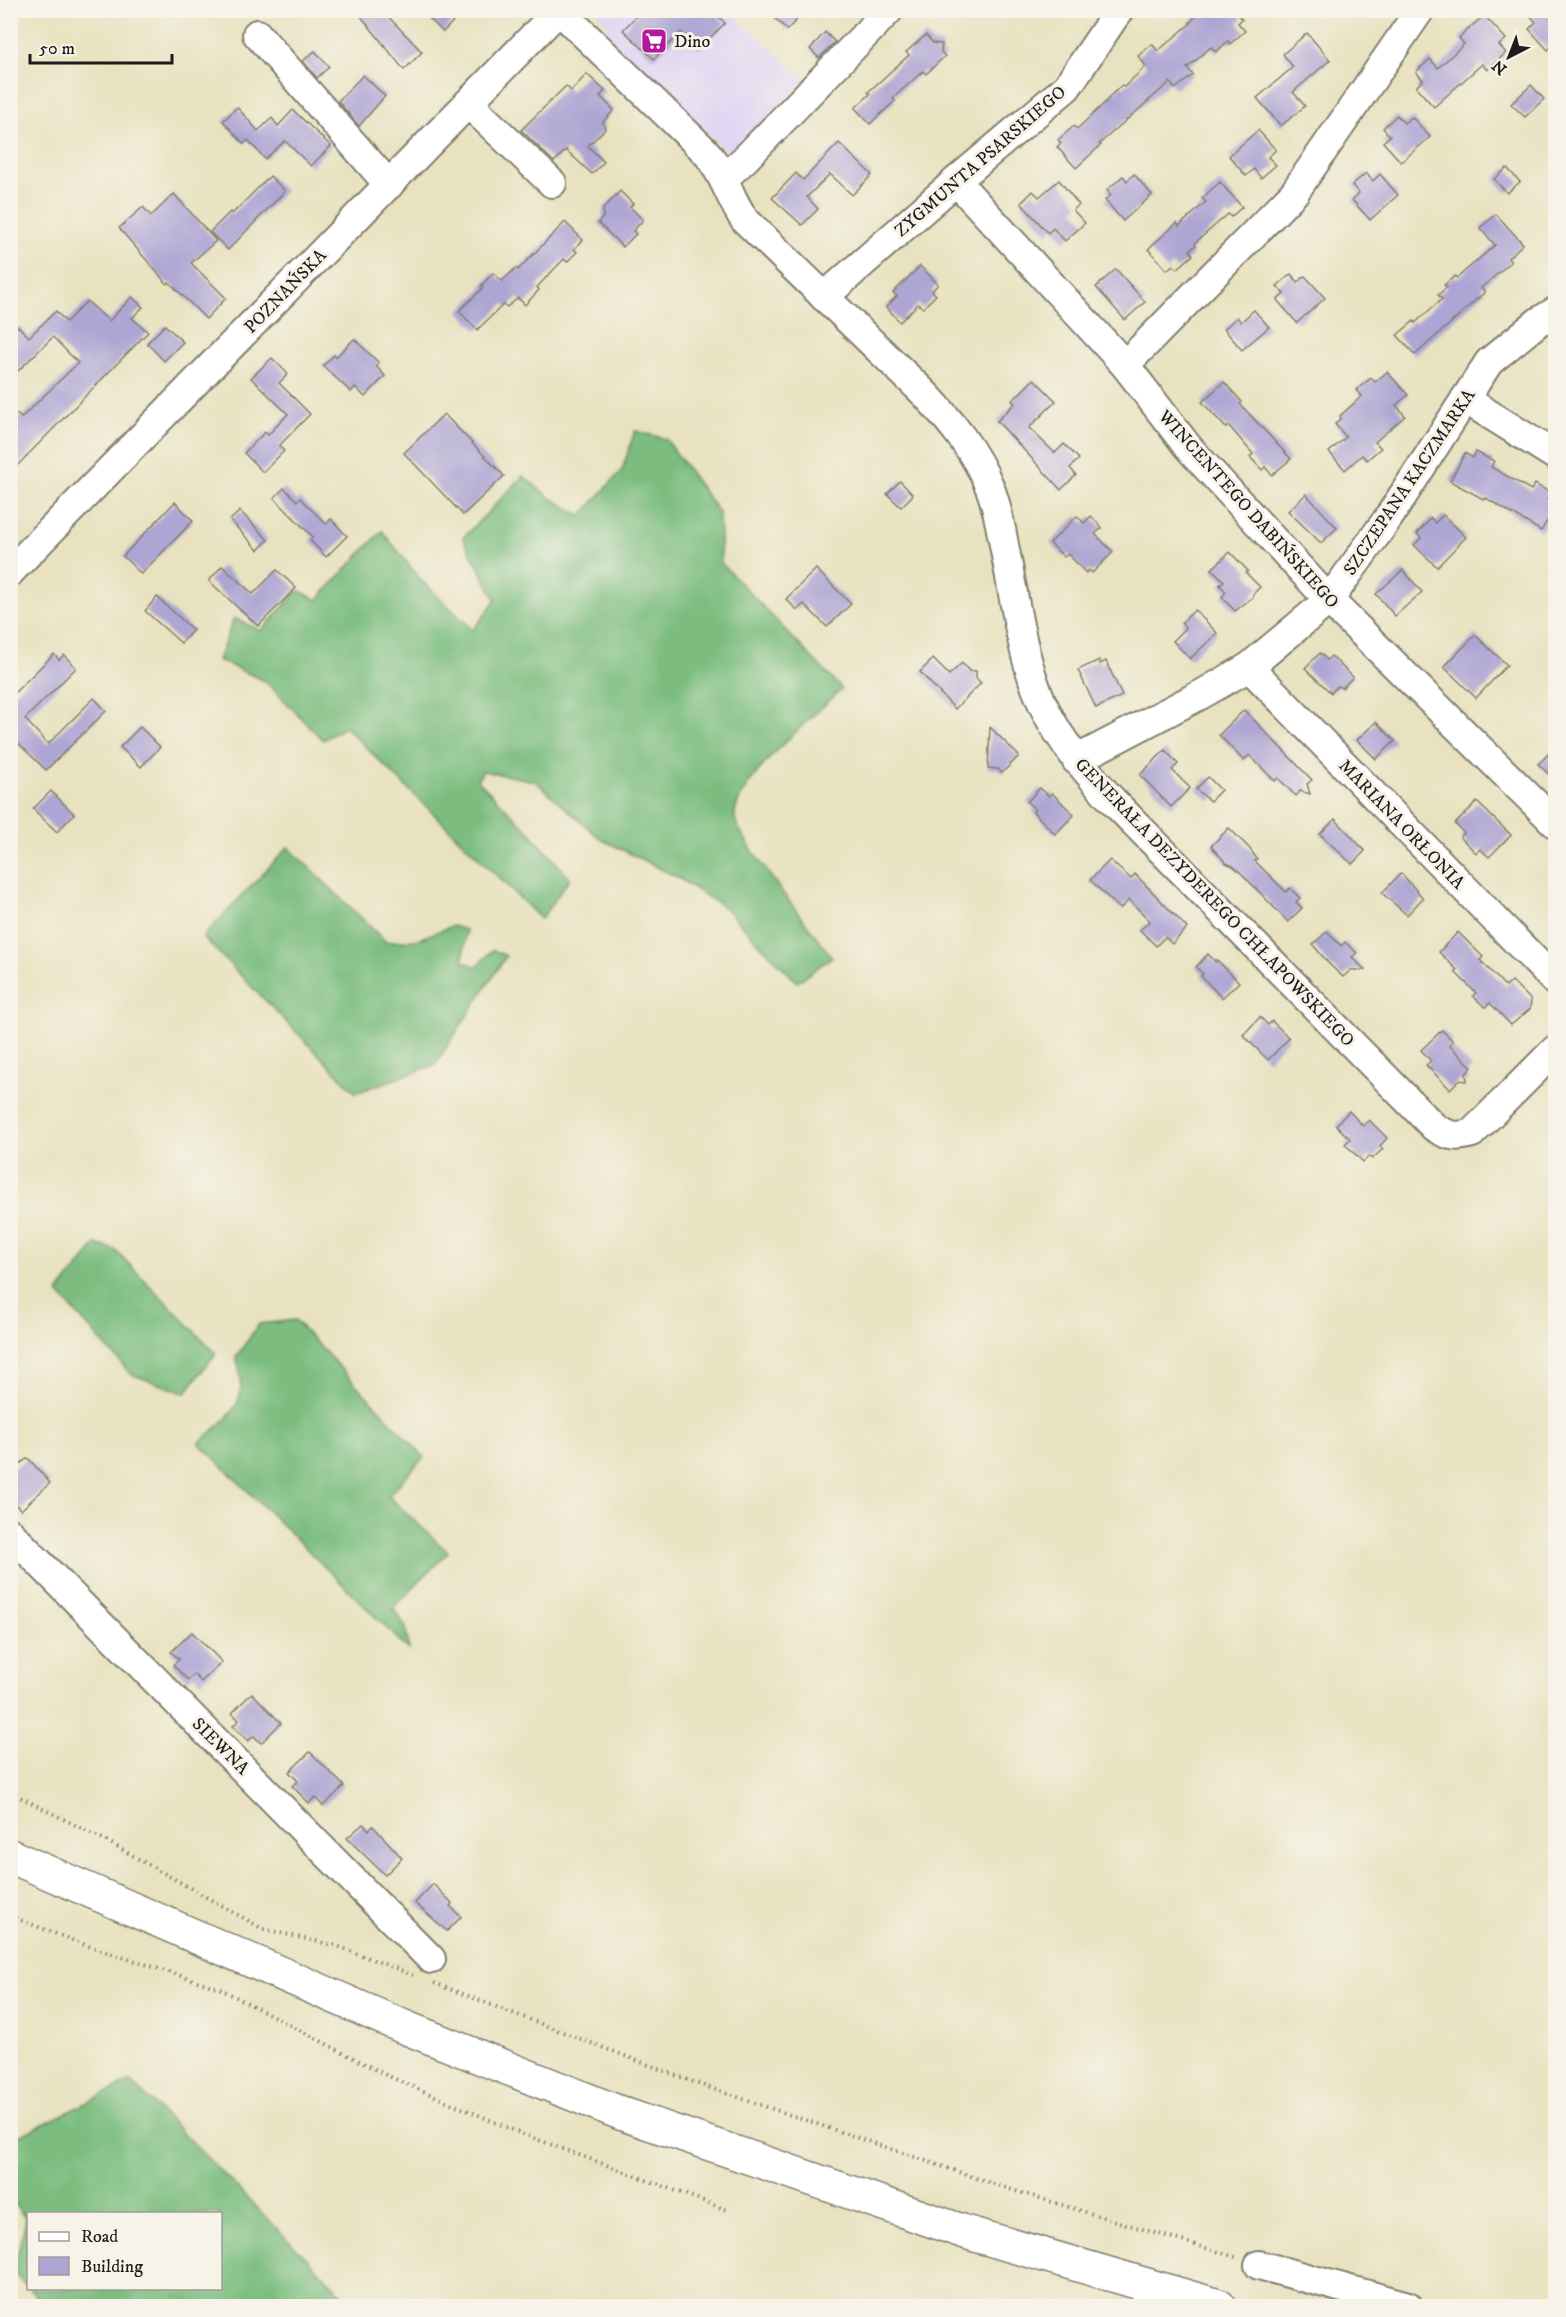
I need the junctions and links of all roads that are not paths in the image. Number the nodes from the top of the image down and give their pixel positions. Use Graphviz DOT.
graph roads {
  1 [pos="559,10"];
  2 [pos="890,10"];
  3 [pos="1119,10"];
  4 [pos="1420,10"];
  5 [pos="257,34"];
  6 [pos="468,103"];
  7 [pos="724,178"];
  8 [pos="956,181"];
  9 [pos="552,183"];
  10 [pos="389,185"];
  11 [pos="824,297"];
  12 [pos="1556,311"];
  13 [pos="1125,365"];
  14 [pos="1465,399"];
  15 [pos="1556,456"];
  16 [pos="10,572"];
  17 [pos="1329,600"];
  18 [pos="1249,667"];
  19 [pos="1076,760"];
  20 [pos="1556,824"];
  21 [pos="1556,982"];
  22 [pos="1556,1049"];
  23 [pos="10,1533"];
  24 [pos="10,1856"];
  25 [pos="424,1971"];
  26 [pos="1260,2265"];
  27 [pos="1220,2307"];
  28 [pos="1408,2307"];
  1 -- 6 [label="street, POZNAŃSKA"];
  1 -- 7 [label="street, GENERAŁA DEZYDEREGO CHŁAPOWSKIEGO"];
  2 -- 7 [label="street"];
  3 -- 8 [label="street, ZYGMUNTA PSARSKIEGO"];
  4 -- 13 [label="street"];
  5 -- 10 [label="street"];
  6 -- 9 [label="street"];
  6 -- 10 [label="street, POZNAŃSKA"];
  7 -- 11 [label="street, GENERAŁA DEZYDEREGO CHŁAPOWSKIEGO"];
  8 -- 11 [label="street, ZYGMUNTA PSARSKIEGO"];
  8 -- 13 [label="street, WINCENTEGO DABIŃSKIEGO"];
  10 -- 16 [label="street, POZNAŃSKA"];
  11 -- 19 [label="street, GENERAŁA DEZYDEREGO CHŁAPOWSKIEGO"];
  12 -- 14 [label="street, SZCZEPANA KACZMARKA"];
  13 -- 17 [label="street, WINCENTEGO DABIŃSKIEGO"];
  14 -- 15 [label="street"];
  14 -- 17 [label="street, SZCZEPANA KACZMARKA"];
  17 -- 18 [label="street, SZCZEPANA KACZMARKA"];
  17 -- 20 [label="street, WINCENTEGO DABIŃSKIEGO"];
  18 -- 19 [label="street, SZCZEPANA KACZMARKA"];
  18 -- 21 [label="street, MARIANA ORŁONIA"];
  19 -- 22 [label="street, GENERAŁA DEZYDEREGO CHŁAPOWSKIEGO"];
  23 -- 25 [label="street, SIEWNA"];
  24 -- 27 [label="main road"];
  26 -- 28 [label="street"];
}
